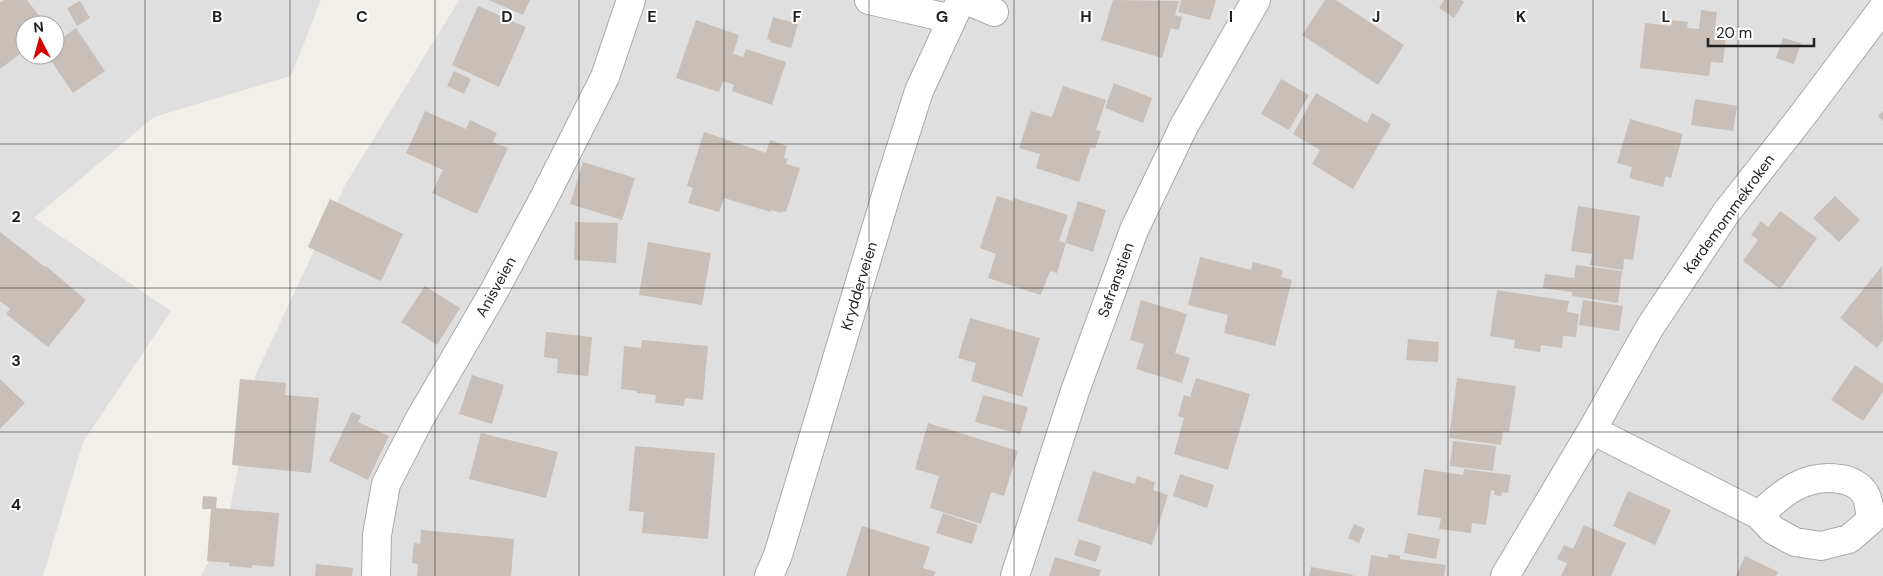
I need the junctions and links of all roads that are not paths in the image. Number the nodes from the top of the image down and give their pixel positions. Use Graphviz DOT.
graph roads {
  1 [pos="631,0"];
  2 [pos="869,0"];
  3 [pos="1256,0"];
  4 [pos="960,6"];
  5 [pos="1883,8"];
  6 [pos="994,12"];
  7 [pos="1592,430"];
  8 [pos="1759,514"];
  9 [pos="376,576"];
  10 [pos="769,576"];
  11 [pos="1014,576"];
  12 [pos="1505,576"];
  1 -- 9 [label="street, Anisveien"];
  2 -- 4 [label="street"];
  3 -- 11 [label="street, Safranstien"];
  4 -- 6 [label="street"];
  4 -- 10 [label="street, Krydderveien"];
  5 -- 7 [label="street, Kardemommekroken"];
  7 -- 8 [label="street"];
  7 -- 12 [label="street, Kardemommekroken"];
}
